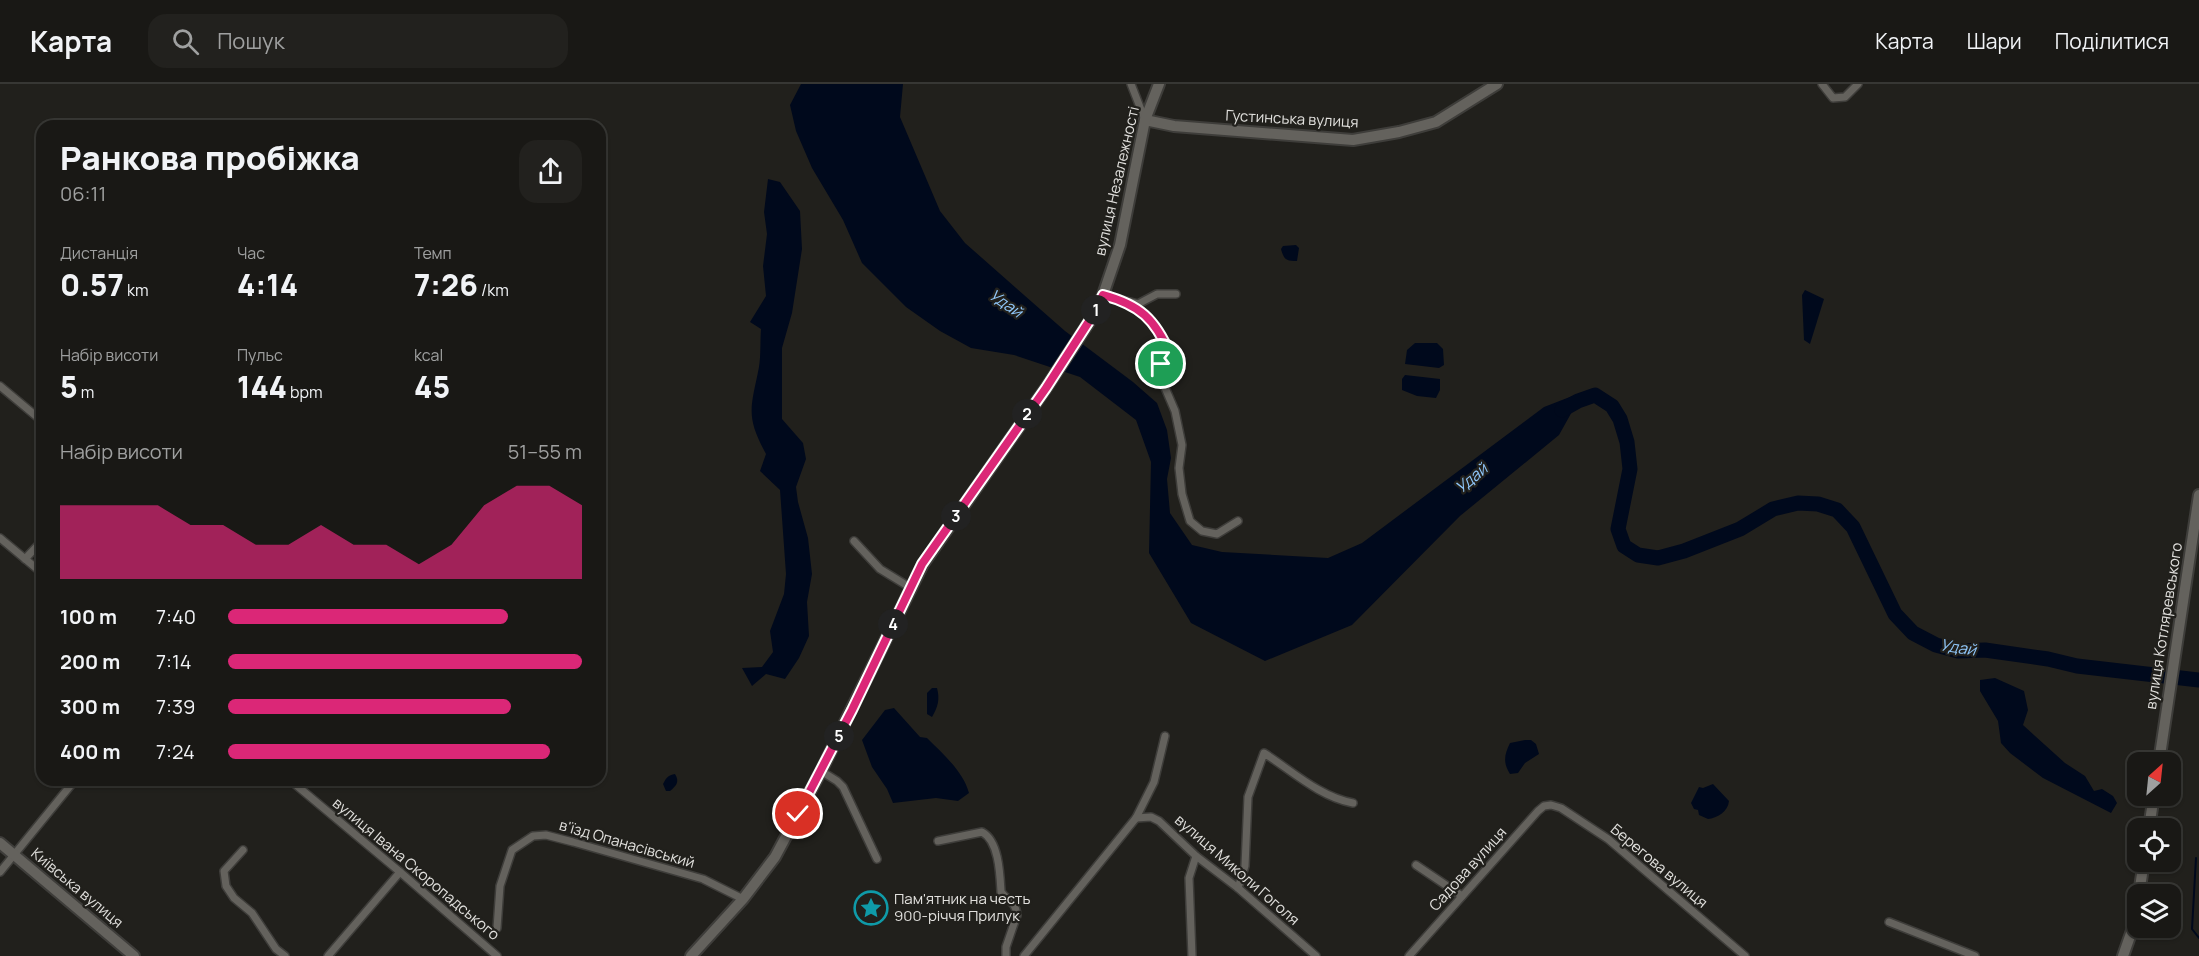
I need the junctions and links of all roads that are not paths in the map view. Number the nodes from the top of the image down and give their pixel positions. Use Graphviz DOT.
graph roads {
  1 [pos="1131,84"];
  2 [pos="1159,84"];
  3 [pos="1497,84"];
  4 [pos="1822,84"];
  5 [pos="1858,84"];
  6 [pos="1145,120"];
  7 [pos="1176,294"];
  8 [pos="1103,295"];
  9 [pos="1121,300"];
  10 [pos="0,386"];
  11 [pos="36,416"];
  12 [pos="2199,495"];
  13 [pos="1238,521"];
  14 [pos="0,538"];
  15 [pos="854,542"];
  16 [pos="36,547"];
  17 [pos="25,559"];
  18 [pos="36,568"];
  19 [pos="911,588"];
  20 [pos="1165,736"];
  21 [pos="2160,752"];
  22 [pos="821,771"];
  23 [pos="70,786"];
  24 [pos="297,786"];
  25 [pos="1353,803"];
  26 [pos="1551,805"];
  27 [pos="1136,818"];
  28 [pos="938,841"];
  29 [pos="0,843"];
  30 [pos="243,850"];
  31 [pos="14,855"];
  32 [pos="1196,856"];
  33 [pos="877,859"];
  34 [pos="1416,865"];
  35 [pos="0,872"];
  36 [pos="400,872"];
  37 [pos="1238,888"];
  38 [pos="1462,896"];
  39 [pos="743,899"];
  40 [pos="1889,922"];
  41 [pos="497,928"];
  42 [pos="2129,938"];
  43 [pos="134,956"];
  44 [pos="285,956"];
  45 [pos="328,956"];
  46 [pos="497,956"];
  47 [pos="691,956"];
  48 [pos="1006,956"];
  49 [pos="1024,956"];
  50 [pos="1192,956"];
  51 [pos="1316,956"];
  52 [pos="1409,956"];
  53 [pos="1745,956"];
  54 [pos="1975,956"];
  55 [pos="2123,956"];
  1 -- 6 [label="street"];
  2 -- 6 [label="main road, вулиця Незалежності"];
  3 -- 6 [label="main road, Густинська вулиця"];
  4 -- 5 [label="street"];
  6 -- 8 [label="main road, вулиця Незалежності"];
  7 -- 9 [label="street"];
  8 -- 9 [label="street"];
  8 -- 19 [label="main road, вулиця Незалежності"];
  9 -- 13 [label="street"];
  10 -- 11 [label="street"];
  12 -- 21 [label="main road, вулиця Котляревського"];
  14 -- 17 [label="street"];
  15 -- 19 [label="street"];
  16 -- 17 [label="street"];
  17 -- 18 [label="street"];
  19 -- 22 [label="main road, вулиця Незалежності"];
  20 -- 27 [label="street"];
  22 -- 33 [label="street"];
  22 -- 39 [label="main road, вулиця Незалежності"];
  23 -- 31 [label="street"];
  24 -- 36 [label="street, вулиця Івана Скоропадського"];
  25 -- 37 [label="street"];
  26 -- 38 [label="street, Садова вулиця"];
  26 -- 53 [label="street, Берегова вулиця"];
  27 -- 32 [label="street, вулиця Миколи Гоголя"];
  27 -- 49 [label="street"];
  28 -- 48 [label="street"];
  29 -- 31 [label="main road, Київська вулиця"];
  30 -- 44 [label="street"];
  31 -- 35 [label="street"];
  31 -- 43 [label="main road, Київська вулиця"];
  32 -- 37 [label="street, вулиця Миколи Гоголя"];
  32 -- 50 [label="street"];
  34 -- 38 [label="street"];
  36 -- 45 [label="street"];
  36 -- 46 [label="street, вулиця Івана Скоропадського"];
  37 -- 51 [label="street, вулиця Миколи Гоголя"];
  38 -- 52 [label="street, Садова вулиця"];
  39 -- 41 [label="street, в'їзд Опанасівський"];
  39 -- 47 [label="main road, вулиця Незалежності"];
  40 -- 54 [label="street"];
  42 -- 55 [label="main road"];
}
